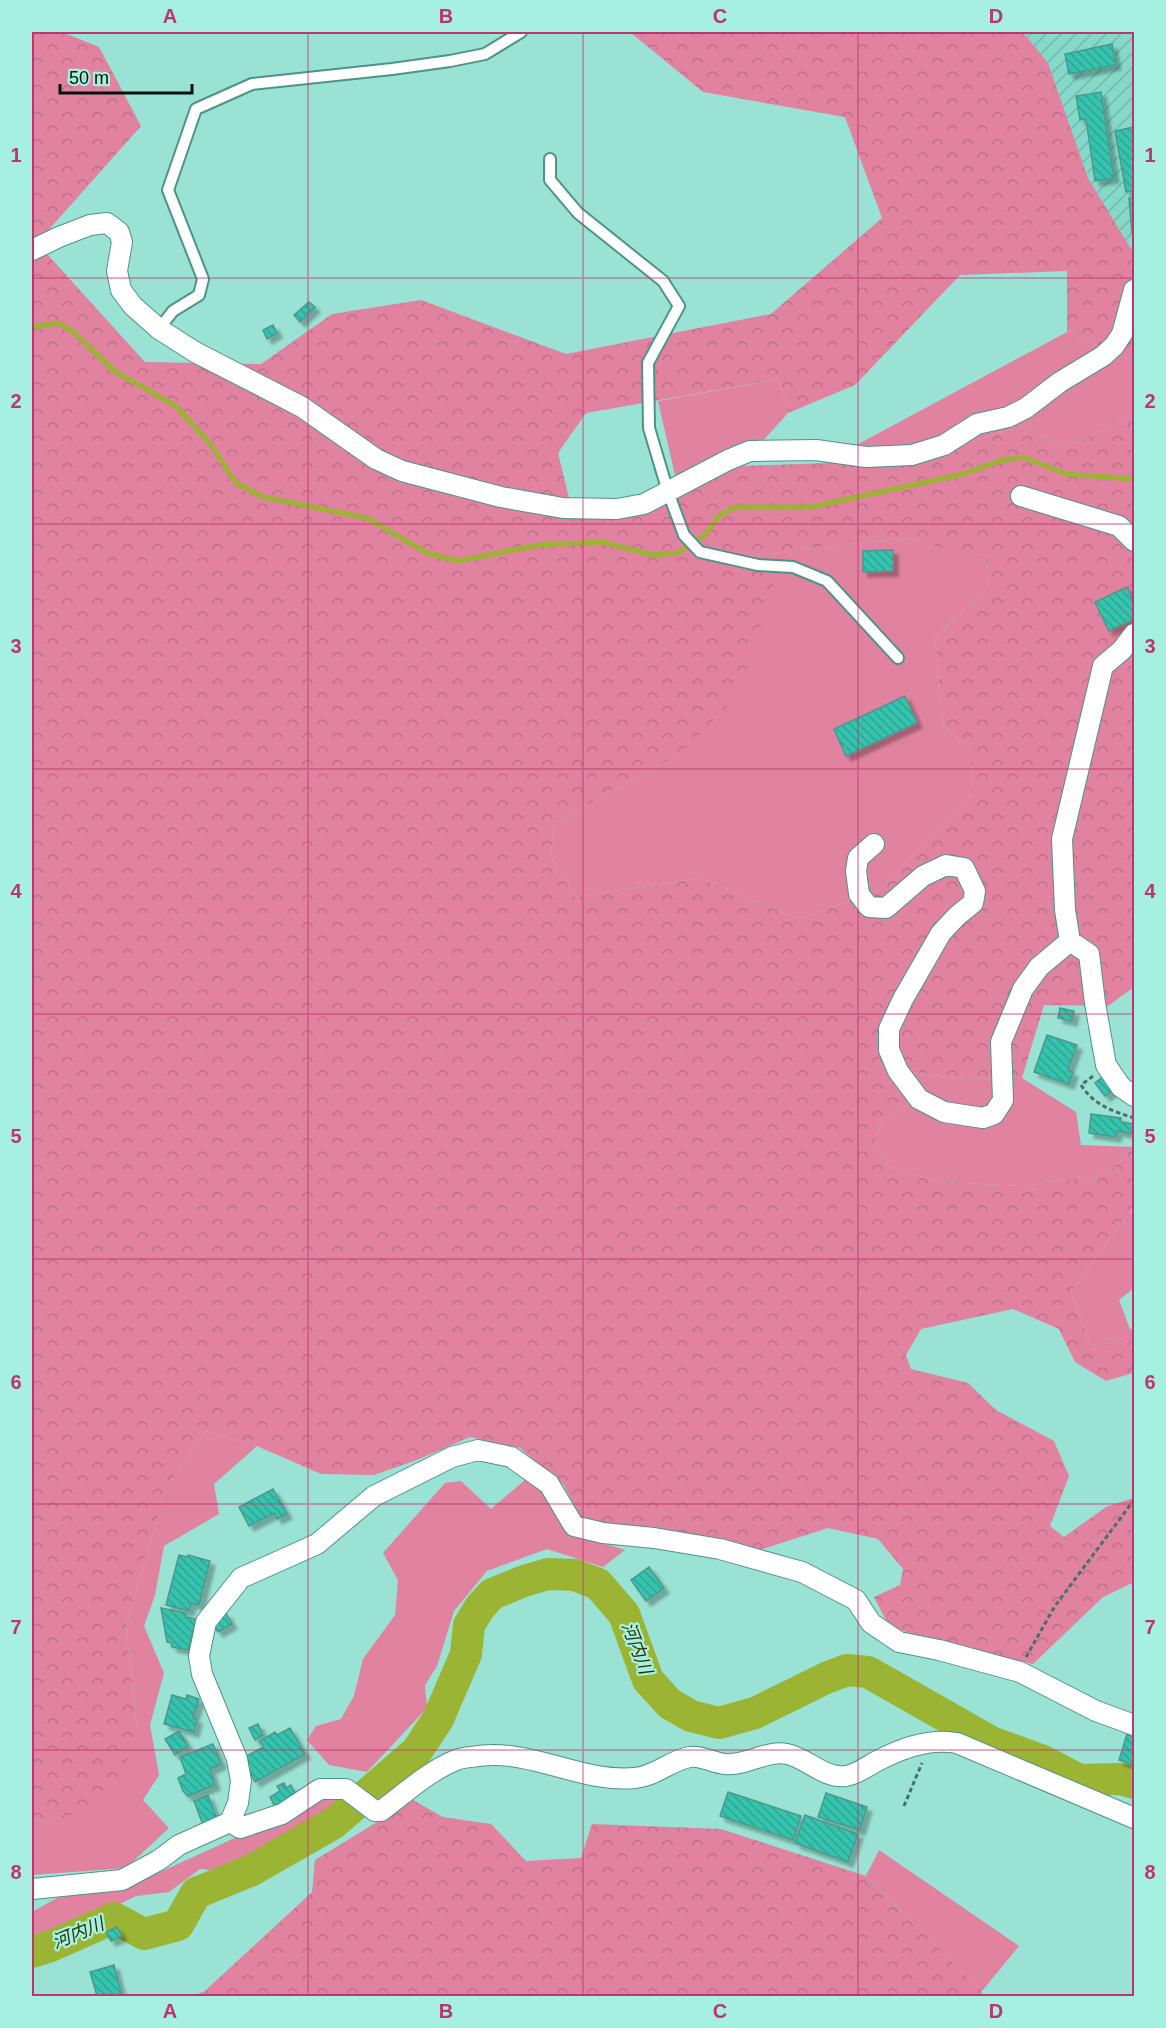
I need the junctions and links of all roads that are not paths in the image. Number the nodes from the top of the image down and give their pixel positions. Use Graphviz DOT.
graph roads {
  1 [pos="522,32"];
  2 [pos="550,159"];
  3 [pos="32,250"];
  4 [pos="1134,290"];
  5 [pos="159,329"];
  6 [pos="668,492"];
  7 [pos="1021,496"];
  8 [pos="1134,541"];
  9 [pos="1134,634"];
  10 [pos="898,658"];
  11 [pos="874,844"];
  12 [pos="1070,941"];
  13 [pos="1134,1096"];
  14 [pos="1134,1725"];
  15 [pos="1134,1818"];
  16 [pos="230,1822"];
  17 [pos="32,1889"];
  1 -- 5 [label="lane"];
  2 -- 6 [label="lane"];
  3 -- 5 [label="street"];
  4 -- 6 [label="street"];
  5 -- 6 [label="street"];
  6 -- 10 [label="lane"];
  7 -- 8 [label="street"];
  9 -- 12 [label="street"];
  11 -- 12 [label="street"];
  12 -- 13 [label="street"];
  14 -- 16 [label="street"];
  15 -- 16 [label="street"];
  16 -- 17 [label="street"];
}
